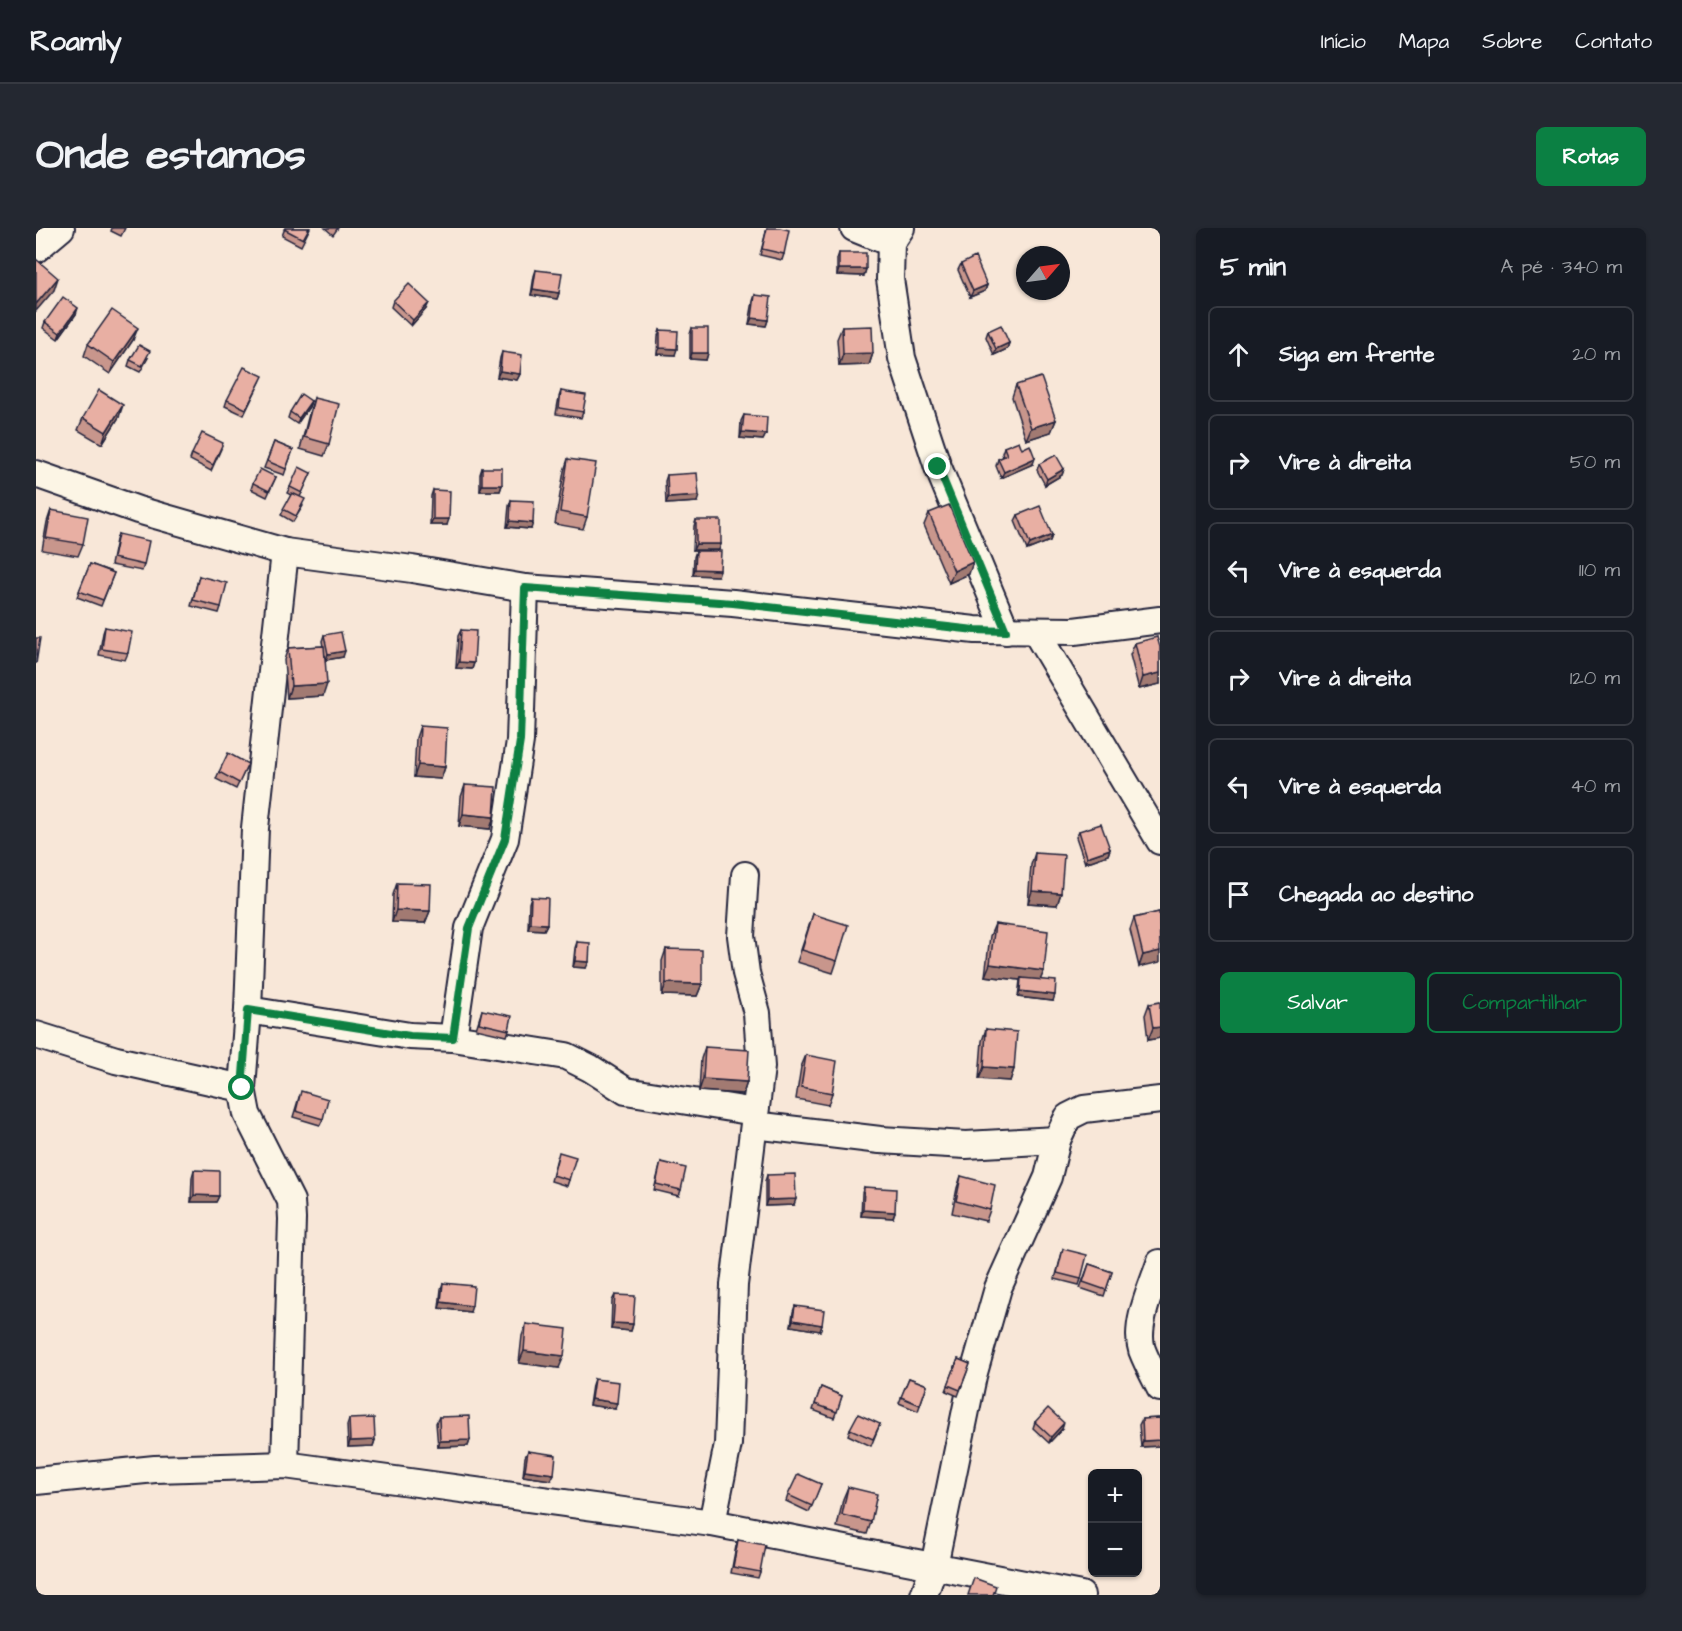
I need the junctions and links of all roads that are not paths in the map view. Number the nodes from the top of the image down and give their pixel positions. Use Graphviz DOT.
graph roads {
  1 [pos="61,228"];
  2 [pos="854,228"];
  3 [pos="896,236"];
  4 [pos="36,249"];
  5 [pos="36,474"];
  6 [pos="285,552"];
  7 [pos="525,588"];
  8 [pos="1160,620"];
  9 [pos="1006,631"];
  10 [pos="1036,632"];
  11 [pos="1160,841"];
  12 [pos="745,875"];
  13 [pos="248,1010"];
  14 [pos="36,1035"];
  15 [pos="453,1038"];
  16 [pos="242,1088"];
  17 [pos="1160,1100"];
  18 [pos="755,1119"];
  19 [pos="1057,1140"];
  20 [pos="1160,1263"];
  21 [pos="1160,1388"];
  22 [pos="285,1465"];
  23 [pos="36,1481"];
  24 [pos="712,1522"];
  25 [pos="934,1566"];
  26 [pos="924,1595"];
  27 [pos="1081,1595"];
  1 -- 4 [label="street"];
  2 -- 3 [label="street"];
  3 -- 9 [label="street"];
  5 -- 6 [label="street"];
  6 -- 7 [label="street"];
  6 -- 13 [label="street"];
  7 -- 9 [label="street"];
  7 -- 15 [label="street"];
  8 -- 10 [label="street"];
  9 -- 10 [label="street"];
  10 -- 11 [label="street"];
  12 -- 18 [label="street"];
  13 -- 15 [label="street"];
  13 -- 16 [label="street"];
  14 -- 16 [label="street"];
  15 -- 18 [label="street"];
  16 -- 22 [label="street"];
  17 -- 19 [label="street"];
  18 -- 19 [label="street"];
  18 -- 24 [label="street"];
  19 -- 25 [label="street"];
  20 -- 21 [label="street"];
  22 -- 23 [label="street"];
  22 -- 24 [label="street"];
  24 -- 25 [label="street"];
  25 -- 26 [label="street"];
  25 -- 27 [label="street"];
}
